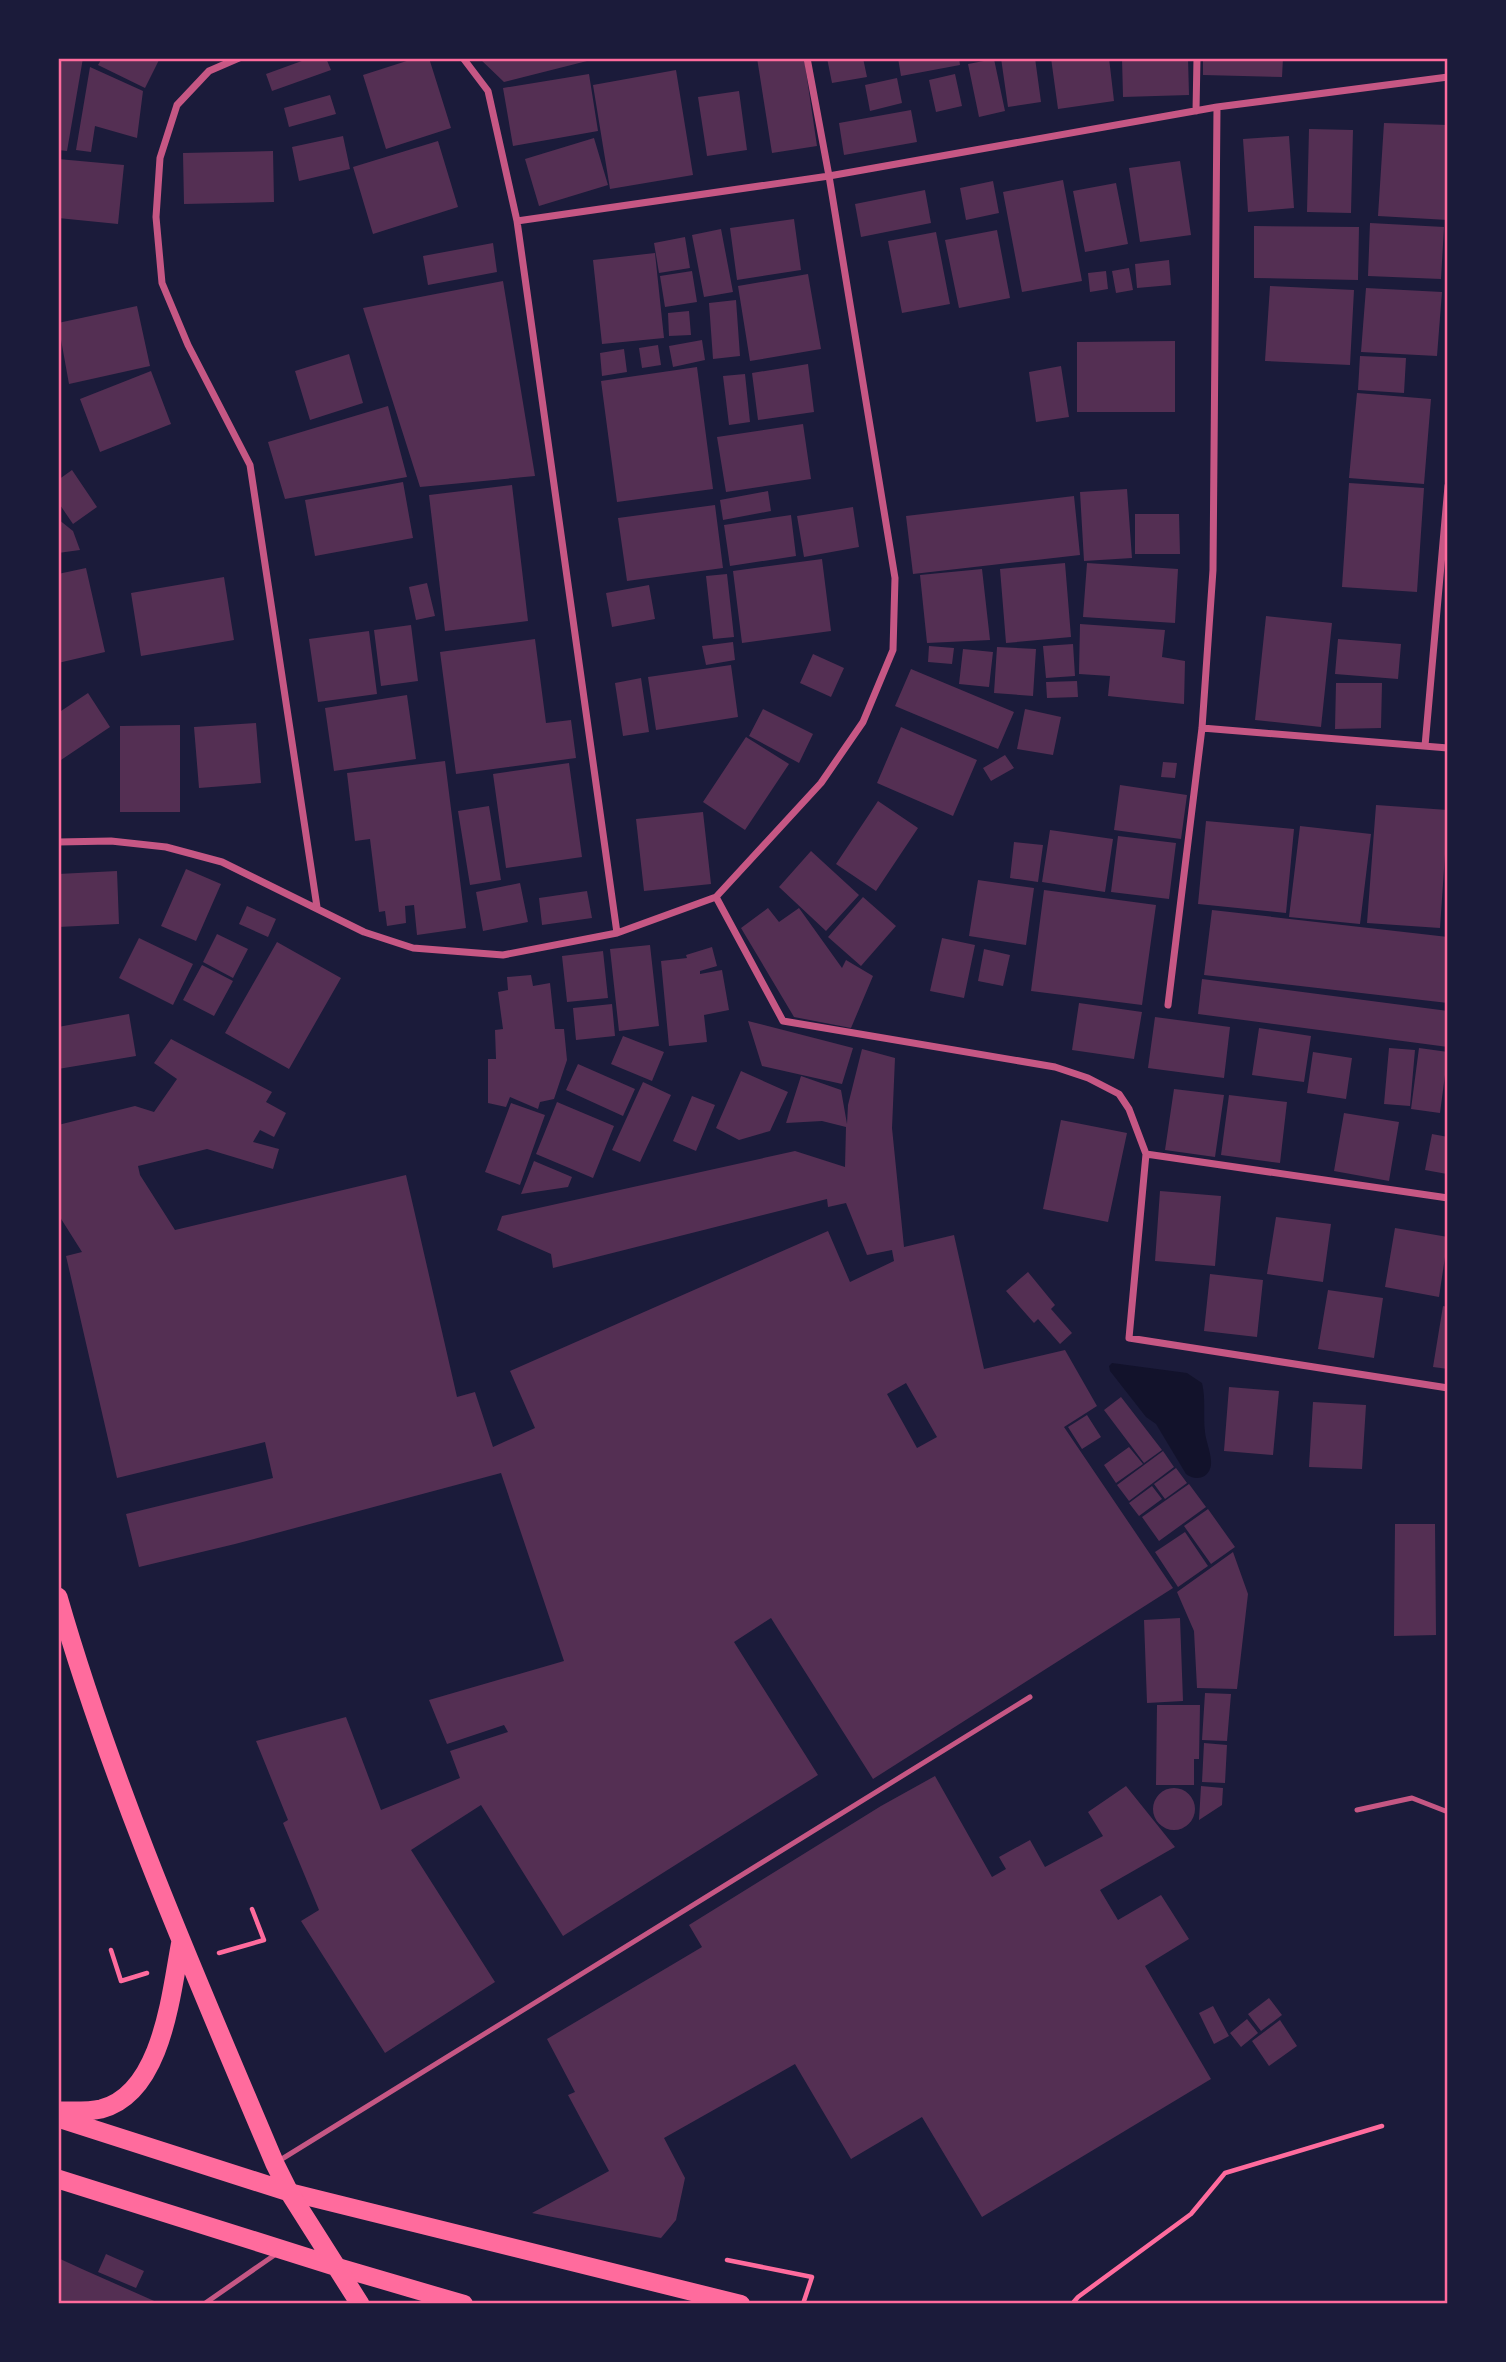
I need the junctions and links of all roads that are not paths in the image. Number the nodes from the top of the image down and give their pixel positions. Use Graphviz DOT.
graph roads {
  1 [pos="239,58"];
  2 [pos="463,58"];
  3 [pos="807,58"];
  4 [pos="1197,58"];
  5 [pos="1448,78"];
  6 [pos="1216,107"];
  7 [pos="1196,111"];
  8 [pos="829,176"];
  9 [pos="517,221"];
  10 [pos="1448,486"];
  11 [pos="1202,728"];
  12 [pos="1425,746"];
  13 [pos="1448,748"];
  14 [pos="58,842"];
  15 [pos="716,897"];
  16 [pos="317,907"];
  17 [pos="617,933"];
  18 [pos="1168,1004"];
  19 [pos="1146,1154"];
  20 [pos="1448,1198"];
  21 [pos="1448,1388"];
  22 [pos="58,1597"];
  23 [pos="1030,1697"];
  24 [pos="1357,1810"];
  25 [pos="1448,1812"];
  26 [pos="181,1941"];
  27 [pos="58,2111"];
  28 [pos="58,2119"];
  29 [pos="275,2164"];
  30 [pos="58,2179"];
  31 [pos="289,2192"];
  32 [pos="282,2251"];
  33 [pos="334,2266"];
  34 [pos="204,2304"];
  35 [pos="360,2304"];
  36 [pos="464,2304"];
  37 [pos="741,2304"];
  1 -- 16 [label="street"];
  2 -- 9 [label="street"];
  3 -- 8 [label="street"];
  4 -- 7 [label="street"];
  5 -- 6 [label="street"];
  6 -- 7 [label="street"];
  6 -- 11 [label="street"];
  7 -- 8 [label="street"];
  8 -- 9 [label="street"];
  8 -- 15 [label="street"];
  9 -- 17 [label="street"];
  10 -- 12 [label="street"];
  11 -- 12 [label="street"];
  11 -- 18 [label="street"];
  12 -- 13 [label="street"];
  14 -- 16 [label="street"];
  15 -- 17 [label="street"];
  15 -- 19 [label="street"];
  16 -- 17 [label="street"];
  19 -- 20 [label="street"];
  19 -- 21 [label="street"];
  22 -- 26 [label="highway"];
  23 -- 29 [label="lane"];
  24 -- 25 [label="lane"];
  26 -- 27 [label="highway"];
  26 -- 29 [label="highway"];
  28 -- 31 [label="highway"];
  29 -- 31 [label="highway"];
  30 -- 32 [label="highway"];
  31 -- 33 [label="highway"];
  31 -- 37 [label="main road"];
  32 -- 33 [label="highway"];
  32 -- 34 [label="lane"];
  33 -- 35 [label="highway"];
  33 -- 36 [label="main road"];
}
